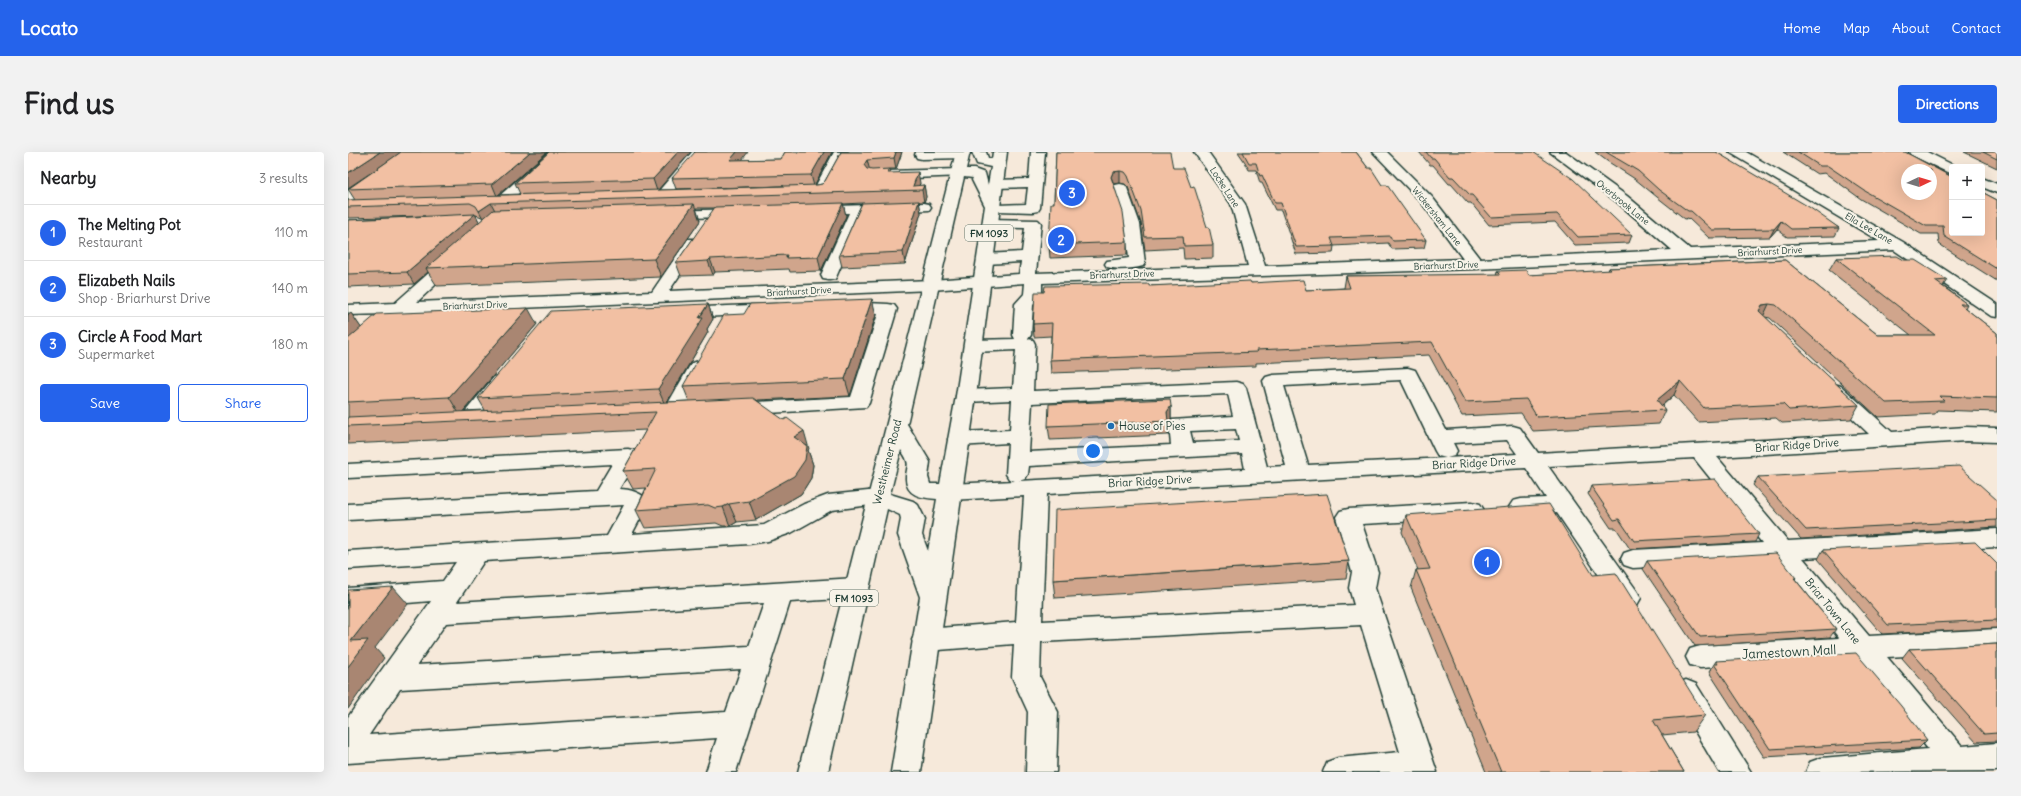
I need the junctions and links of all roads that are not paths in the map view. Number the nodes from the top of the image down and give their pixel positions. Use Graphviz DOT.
graph roads {
  1 [pos="414,152"];
  2 [pos="557,152"];
  3 [pos="699,152"];
  4 [pos="841,152"];
  5 [pos="923,152"];
  6 [pos="979,152"];
  7 [pos="1038,152"];
  8 [pos="1201,152"];
  9 [pos="1380,152"];
  10 [pos="1557,152"];
  11 [pos="1736,152"];
  12 [pos="1916,152"];
  13 [pos="963,153"];
  14 [pos="999,158"];
  15 [pos="1949,167"];
  16 [pos="959,173"];
  17 [pos="876,176"];
  18 [pos="1036,183"];
  19 [pos="1985,183"];
  20 [pos="995,184"];
  21 [pos="1120,188"];
  22 [pos="1997,189"];
  23 [pos="798,192"];
  24 [pos="677,195"];
  25 [pos="646,196"];
  26 [pos="662,196"];
  27 [pos="348,197"];
  28 [pos="502,200"];
  29 [pos="521,200"];
  30 [pos="487,201"];
  31 [pos="363,205"];
  32 [pos="348,206"];
  33 [pos="924,207"];
  34 [pos="992,207"];
  35 [pos="858,209"];
  36 [pos="802,211"];
  37 [pos="754,212"];
  38 [pos="714,214"];
  39 [pos="652,216"];
  40 [pos="990,224"];
  41 [pos="1897,245"];
  42 [pos="462,252"];
  43 [pos="1687,254"];
  44 [pos="986,259"];
  45 [pos="1475,264"];
  46 [pos="1124,269"];
  47 [pos="1030,270"];
  48 [pos="1258,271"];
  49 [pos="829,275"];
  50 [pos="981,282"];
  51 [pos="666,283"];
  52 [pos="932,285"];
  53 [pos="415,293"];
  54 [pos="741,294"];
  55 [pos="348,295"];
  56 [pos="864,297"];
  57 [pos="656,298"];
  58 [pos="1997,298"];
  59 [pos="1980,299"];
  60 [pos="567,301"];
  61 [pos="401,308"];
  62 [pos="830,308"];
  63 [pos="792,309"];
  64 [pos="348,310"];
  65 [pos="731,311"];
  66 [pos="1997,312"];
  67 [pos="554,317"];
  68 [pos="720,331"];
  69 [pos="1022,334"];
  70 [pos="974,346"];
  71 [pos="708,352"];
  72 [pos="511,370"];
  73 [pos="1820,376"];
  74 [pos="1022,395"];
  75 [pos="966,396"];
  76 [pos="720,410"];
  77 [pos="696,411"];
  78 [pos="491,421"];
  79 [pos="1245,422"];
  80 [pos="896,424"];
  81 [pos="1997,435"];
  82 [pos="1020,436"];
  83 [pos="1440,437"];
  84 [pos="959,439"];
  85 [pos="1887,439"];
  86 [pos="1251,448"];
  87 [pos="1183,451"];
  88 [pos="1700,451"];
  89 [pos="1018,460"];
  90 [pos="1530,460"];
  91 [pos="1453,464"];
  92 [pos="348,471"];
  93 [pos="1299,473"];
  94 [pos="1258,475"];
  95 [pos="1026,488"];
  96 [pos="950,492"];
  97 [pos="602,498"];
  98 [pos="878,498"];
  99 [pos="1562,505"];
  100 [pos="348,512"];
  101 [pos="1997,538"];
  102 [pos="616,544"];
  103 [pos="1783,550"];
  104 [pos="477,552"];
  105 [pos="1633,559"];
  106 [pos="348,560"];
  107 [pos="856,588"];
  108 [pos="780,593"];
  109 [pos="933,596"];
  110 [pos="348,598"];
  111 [pos="444,602"];
  112 [pos="1370,614"];
  113 [pos="1640,617"];
  114 [pos="1027,632"];
  115 [pos="926,640"];
  116 [pos="1997,640"];
  117 [pos="1863,648"];
  118 [pos="759,656"];
  119 [pos="1700,657"];
  120 [pos="1673,671"];
  121 [pos="392,678"];
  122 [pos="737,724"];
  123 [pos="348,741"];
  124 [pos="348,750"];
  125 [pos="1997,757"];
  126 [pos="1960,766"];
  127 [pos="1420,768"];
  128 [pos="721,772"];
  129 [pos="813,772"];
  130 [pos="906,772"];
  131 [pos="1041,772"];
  132 [pos="1338,772"];
  133 [pos="1736,772"];
  134 [pos="1821,772"];
  1 -- 27 [label="street"];
  2 -- 28 [label="street"];
  3 -- 26 [label="street"];
  4 -- 23 [label="street"];
  5 -- 13 [label="street"];
  6 -- 14 [label="street"];
  7 -- 18 [label="street"];
  8 -- 48 [label="street, Locke Lane"];
  9 -- 45 [label="street, Wickersham Lane"];
  10 -- 43 [label="street, Overbrook Lane"];
  11 -- 41 [label="street, Ella Lee Lane"];
  12 -- 15 [label="street"];
  13 -- 16 [label="street, Westheimer Road / FM 1093"];
  14 -- 20 [label="street, FM 1093"];
  16 -- 17 [label="street"];
  16 -- 34 [label="street"];
  16 -- 52 [label="street, Westheimer Road / FM 1093"];
  18 -- 20 [label="street"];
  18 -- 34 [label="street"];
  19 -- 22 [label="street"];
  20 -- 34 [label="street, FM 1093"];
  21 -- 46 [label="street"];
  24 -- 26 [label="street"];
  25 -- 26 [label="street"];
  28 -- 29 [label="street"];
  28 -- 30 [label="street"];
  31 -- 32 [label="street"];
  33 -- 35 [label="street"];
  34 -- 40 [label="street, FM 1093"];
  35 -- 36 [label="street"];
  35 -- 49 [label="street"];
  37 -- 38 [label="street"];
  38 -- 39 [label="street"];
  38 -- 51 [label="street"];
  40 -- 44 [label="street, FM 1093"];
  40 -- 47 [label="street"];
  41 -- 43 [label="street, Briarhurst Drive"];
  41 -- 59 [label="street, Ella Lee Lane"];
  42 -- 53 [label="street"];
  43 -- 45 [label="street, Briarhurst Drive"];
  44 -- 47 [label="street"];
  44 -- 50 [label="street, FM 1093"];
  45 -- 48 [label="street, Briarhurst Drive"];
  46 -- 47 [label="street, Briarhurst Drive"];
  46 -- 48 [label="street, Briarhurst Drive"];
  47 -- 50 [label="street, Briarhurst Drive"];
  47 -- 69 [label="street"];
  49 -- 51 [label="street"];
  49 -- 56 [label="street"];
  50 -- 52 [label="street, Briarhurst Drive"];
  50 -- 70 [label="street, FM 1093"];
  51 -- 53 [label="street"];
  51 -- 57 [label="street"];
  52 -- 56 [label="street, Briarhurst Drive"];
  52 -- 80 [label="street, Westheimer Road / FM 1093"];
  53 -- 55 [label="street"];
  53 -- 61 [label="street"];
  54 -- 56 [label="street, Briarhurst Drive"];
  54 -- 57 [label="street, Briarhurst Drive"];
  54 -- 65 [label="street"];
  56 -- 62 [label="street"];
  56 -- 76 [label="street"];
  57 -- 60 [label="street, Briarhurst Drive"];
  58 -- 59 [label="street"];
  59 -- 66 [label="street, Ella Lee Lane"];
  60 -- 61 [label="street, Briarhurst Drive"];
  60 -- 67 [label="street"];
  61 -- 64 [label="street, Briarhurst Drive"];
  61 -- 67 [label="street"];
  63 -- 65 [label="street"];
  65 -- 67 [label="street"];
  65 -- 68 [label="street"];
  70 -- 74 [label="street"];
  70 -- 75 [label="street, FM 1093"];
  71 -- 77 [label="street"];
  72 -- 78 [label="street"];
  73 -- 85 [label="street"];
  74 -- 75 [label="street"];
  74 -- 79 [label="street"];
  74 -- 82 [label="street"];
  75 -- 84 [label="street, FM 1093"];
  79 -- 86 [label="street"];
  79 -- 87 [label="street"];
  80 -- 96 [label="street, Briar Ridge Drive"];
  80 -- 98 [label="street, Westheimer Road / FM 1093"];
  81 -- 85 [label="street, Briar Ridge Drive"];
  82 -- 84 [label="street"];
  82 -- 89 [label="street"];
  83 -- 90 [label="street"];
  83 -- 91 [label="street"];
  83 -- 93 [label="street"];
  84 -- 96 [label="street, FM 1093"];
  85 -- 88 [label="street, Briar Ridge Drive"];
  86 -- 87 [label="street"];
  86 -- 94 [label="street"];
  87 -- 89 [label="street"];
  88 -- 90 [label="street, Briar Ridge Drive"];
  88 -- 103 [label="street, Briar Town Lane"];
  89 -- 95 [label="street"];
  90 -- 91 [label="street, Briar Ridge Drive"];
  90 -- 99 [label="street"];
  91 -- 93 [label="street, Briar Ridge Drive"];
  92 -- 97 [label="street"];
  93 -- 94 [label="street, Briar Ridge Drive"];
  94 -- 95 [label="street, Briar Ridge Drive"];
  95 -- 96 [label="street, Briar Ridge Drive"];
  95 -- 114 [label="street"];
  96 -- 109 [label="street, FM 1093"];
  97 -- 100 [label="street"];
  97 -- 102 [label="street"];
  98 -- 102 [label="street"];
  98 -- 107 [label="street, Westheimer Road / FM 1093"];
  98 -- 109 [label="street"];
  99 -- 112 [label="street"];
  99 -- 113 [label="street"];
  101 -- 103 [label="street"];
  102 -- 104 [label="street"];
  103 -- 105 [label="street"];
  103 -- 117 [label="street, Briar Town Lane"];
  104 -- 106 [label="street"];
  104 -- 111 [label="street"];
  107 -- 108 [label="street"];
  107 -- 129 [label="street, Westheimer Road / FM 1093"];
  108 -- 111 [label="street"];
  108 -- 118 [label="street"];
  109 -- 115 [label="street, FM 1093"];
  110 -- 111 [label="street"];
  111 -- 121 [label="street"];
  112 -- 114 [label="street"];
  112 -- 127 [label="street"];
  114 -- 115 [label="street"];
  114 -- 131 [label="street"];
  115 -- 130 [label="street, FM 1093"];
  116 -- 117 [label="street, Jamestown Mall"];
  117 -- 119 [label="street, Jamestown Mall"];
  117 -- 126 [label="street, Briar Town Lane"];
  118 -- 121 [label="street"];
  118 -- 122 [label="street"];
  120 -- 133 [label="street"];
  121 -- 123 [label="street"];
  122 -- 124 [label="street"];
  122 -- 128 [label="street"];
  125 -- 126 [label="street"];
  126 -- 134 [label="street"];
  127 -- 132 [label="street"];
}
